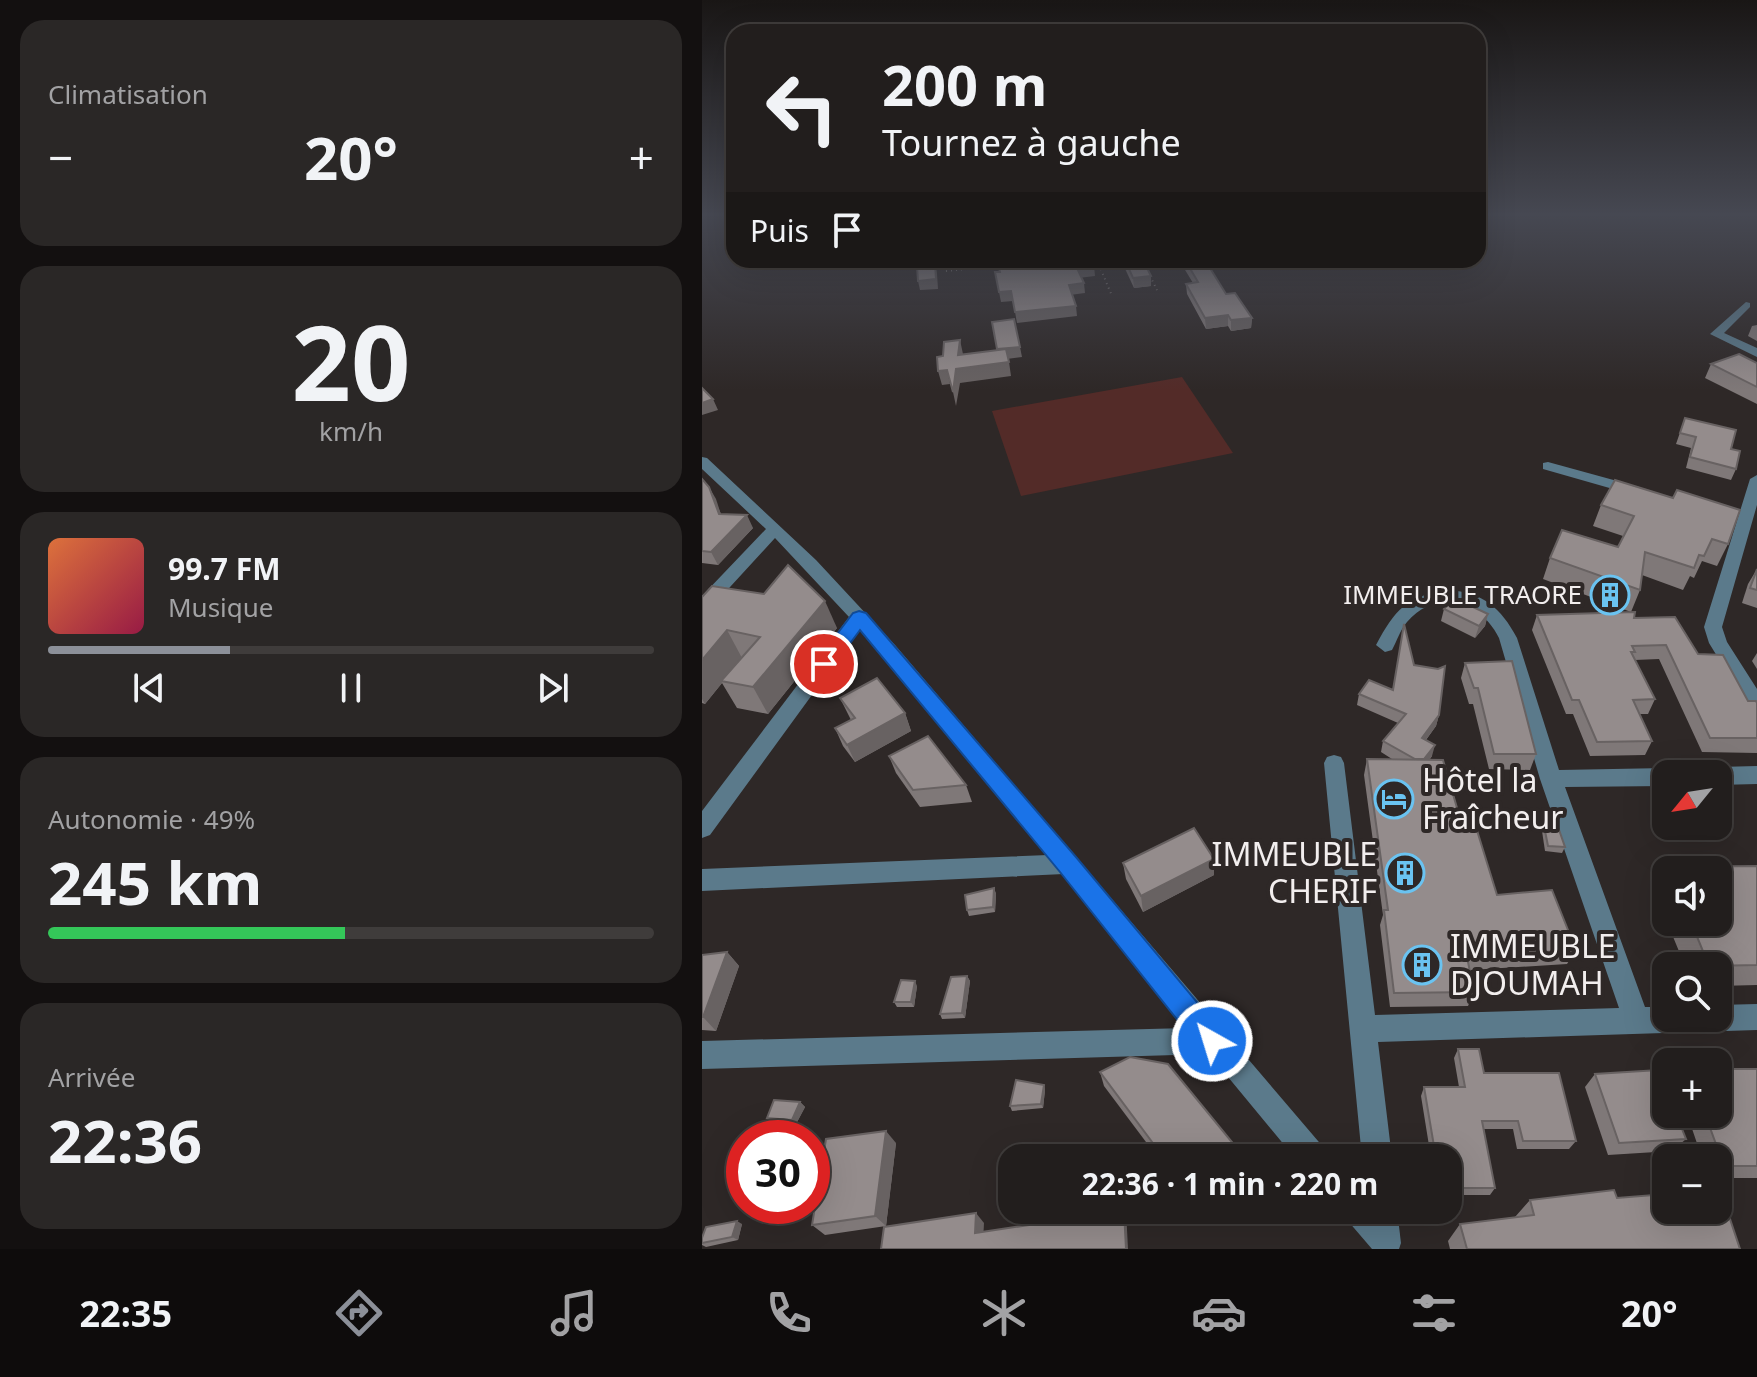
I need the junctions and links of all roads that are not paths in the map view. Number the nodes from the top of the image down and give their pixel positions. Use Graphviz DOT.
graph roads {
  1 [pos="1746,305"];
  2 [pos="1757,353"];
  3 [pos="702,461"];
  4 [pos="1548,466"];
  5 [pos="1757,479"];
  6 [pos="1653,496"];
  7 [pos="775,528"];
  8 [pos="702,607"];
  9 [pos="859,617"];
  10 [pos="1385,645"];
  11 [pos="1757,705"];
  12 [pos="1334,763"];
  13 [pos="1757,775"];
  14 [pos="1732,776"];
  15 [pos="1652,777"];
  16 [pos="1551,779"];
  17 [pos="702,828"];
  18 [pos="1068,864"];
  19 [pos="702,880"];
  20 [pos="1757,1017"];
  21 [pos="1637,1021"];
  22 [pos="1364,1029"];
  23 [pos="1212,1041"];
  24 [pos="702,1055"];
  25 [pos="1302,1144"];
  26 [pos="1376,1144"];
  27 [pos="1370,1224"];
  28 [pos="1384,1224"];
  29 [pos="1386,1245"];
  1 -- 2 [label="street"];
  3 -- 7 [label="street"];
  4 -- 6 [label="street"];
  5 -- 11 [label="street"];
  7 -- 8 [label="street"];
  7 -- 9 [label="street"];
  9 -- 17 [label="street"];
  9 -- 18 [label="street"];
  10 -- 16 [label="street"];
  12 -- 22 [label="street"];
  13 -- 14 [label="street"];
  15 -- 16 [label="street"];
  16 -- 21 [label="street"];
  18 -- 19 [label="street"];
  18 -- 23 [label="street"];
  20 -- 21 [label="street"];
  21 -- 22 [label="street"];
  22 -- 26 [label="street"];
  23 -- 24 [label="street"];
  23 -- 25 [label="street"];
  27 -- 29 [label="street"];
  28 -- 29 [label="street"];
}
